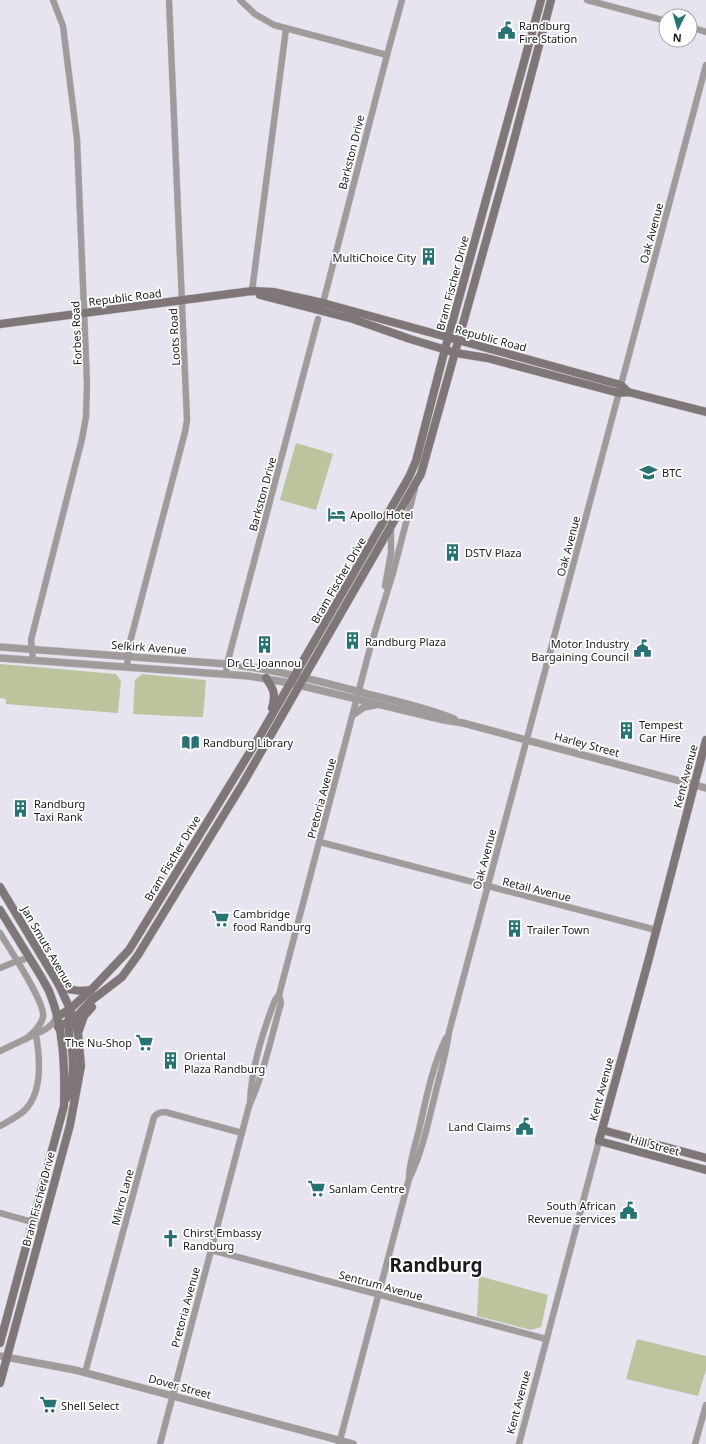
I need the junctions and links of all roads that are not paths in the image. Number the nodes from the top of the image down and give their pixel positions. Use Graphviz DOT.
graph roads {
  1 [pos="53,0"];
  2 [pos="169,0"];
  3 [pos="240,0"];
  4 [pos="402,0"];
  5 [pos="541,0"];
  6 [pos="551,0"];
  7 [pos="587,0"];
  8 [pos="658,19"];
  9 [pos="286,29"];
  10 [pos="387,55"];
  11 [pos="706,65"];
  12 [pos="252,291"];
  13 [pos="182,301"];
  14 [pos="322,307"];
  15 [pos="85,313"];
  16 [pos="318,319"];
  17 [pos="0,324"];
  18 [pos="448,338"];
  19 [pos="459,341"];
  20 [pos="445,349"];
  21 [pos="456,352"];
  22 [pos="620,389"];
  23 [pos="706,412"];
  24 [pos="417,481"];
  25 [pos="391,510"];
  26 [pos="392,524"];
  27 [pos="382,606"];
  28 [pos="0,647"];
  29 [pos="32,650"];
  30 [pos="128,656"];
  31 [pos="0,658"];
  32 [pos="33,660"];
  33 [pos="227,664"];
  34 [pos="127,666"];
  35 [pos="226,673"];
  36 [pos="295,675"];
  37 [pos="266,678"];
  38 [pos="304,678"];
  39 [pos="290,683"];
  40 [pos="299,686"];
  41 [pos="359,692"];
  42 [pos="358,700"];
  43 [pos="377,704"];
  44 [pos="354,714"];
  45 [pos="270,717"];
  46 [pos="463,723"];
  47 [pos="527,740"];
  48 [pos="706,740"];
  49 [pos="694,785"];
  50 [pos="706,788"];
  51 [pos="320,842"];
  52 [pos="0,887"];
  53 [pos="487,887"];
  54 [pos="0,910"];
  55 [pos="656,930"];
  56 [pos="0,933"];
  57 [pos="29,958"];
  58 [pos="17,961"];
  59 [pos="0,968"];
  60 [pos="122,977"];
  61 [pos="59,985"];
  62 [pos="92,989"];
  63 [pos="70,1009"];
  64 [pos="57,1017"];
  65 [pos="71,1021"];
  66 [pos="58,1027"];
  67 [pos="46,1030"];
  68 [pos="78,1033"];
  69 [pos="36,1035"];
  70 [pos="26,1038"];
  71 [pos="0,1051"];
  72 [pos="64,1106"];
  73 [pos="0,1126"];
  74 [pos="602,1130"];
  75 [pos="242,1133"];
  76 [pos="599,1142"];
  77 [pos="706,1158"];
  78 [pos="706,1170"];
  79 [pos="0,1213"];
  80 [pos="32,1222"];
  81 [pos="43,1224"];
  82 [pos="211,1250"];
  83 [pos="378,1294"];
  84 [pos="546,1339"];
  85 [pos="0,1343"];
  86 [pos="4,1357"];
  87 [pos="85,1373"];
  88 [pos="0,1383"];
  89 [pos="172,1396"];
  90 [pos="706,1404"];
  91 [pos="340,1442"];
  92 [pos="160,1444"];
  93 [pos="353,1444"];
  94 [pos="518,1444"];
  95 [pos="696,1444"];
  1 -- 15 [label="street, Forbes Road"];
  2 -- 13 [label="street, Loots Road"];
  3 -- 9 [label="street"];
  4 -- 10 [label="street, Barkston Drive"];
  5 -- 18 [label="main road, Bram Fischer Drive"];
  6 -- 19 [label="main road, Bram Fischer Drive"];
  7 -- 8 [label="street"];
  9 -- 10 [label="street"];
  9 -- 12 [label="street"];
  10 -- 14 [label="street, Barkston Drive"];
  11 -- 22 [label="street, Oak Avenue"];
  12 -- 13 [label="main road, Republic Road"];
  12 -- 14 [label="main road, Republic Road"];
  13 -- 15 [label="main road, Republic Road"];
  13 -- 30 [label="street, Loots Road"];
  14 -- 18 [label="main road, Republic Road"];
  14 -- 20 [label="main road, Republic Road"];
  15 -- 17 [label="main road, Republic Road"];
  15 -- 29 [label="street, Forbes Road"];
  16 -- 33 [label="street, Barkston Drive"];
  18 -- 19 [label="main road, Republic Road"];
  18 -- 20 [label="main road, Bram Fischer Drive"];
  19 -- 21 [label="main road, Bram Fischer Drive"];
  19 -- 22 [label="main road, Republic Road"];
  20 -- 21 [label="main road, Republic Road"];
  20 -- 25 [label="main road, Bram Fischer Drive"];
  21 -- 22 [label="main road, Republic Road"];
  21 -- 24 [label="main road, Bram Fischer Drive"];
  22 -- 23 [label="main road, Republic Road"];
  22 -- 47 [label="street, Oak Avenue"];
  24 -- 26 [label="main road, Bram Fischer Drive"];
  24 -- 27 [label="street, Pretoria Avenue"];
  25 -- 26 [label="street, Pretoria Avenue"];
  25 -- 36 [label="main road, Bram Fischer Drive"];
  26 -- 27 [label="street, Pretoria Avenue"];
  26 -- 38 [label="main road, Bram Fischer Drive"];
  27 -- 41 [label="street, Pretoria Avenue"];
  28 -- 29 [label="street, Selkirk Avenue"];
  29 -- 30 [label="street, Selkirk Avenue"];
  29 -- 32 [label="street, Forbes Road"];
  30 -- 33 [label="street, Selkirk Avenue"];
  30 -- 34 [label="street, Loots Road"];
  31 -- 32 [label="street, Selkirk Avenue"];
  32 -- 34 [label="street, Selkirk Avenue"];
  33 -- 35 [label="street, Barkston Drive"];
  33 -- 36 [label="street, Selkirk Avenue"];
  34 -- 35 [label="street, Selkirk Avenue"];
  35 -- 37 [label="street, Selkirk Avenue"];
  36 -- 38 [label="street, Selkirk Avenue"];
  36 -- 39 [label="main road, Bram Fischer Drive"];
  37 -- 39 [label="street, Selkirk Avenue"];
  37 -- 45 [label="main road"];
  38 -- 40 [label="main road, Bram Fischer Drive"];
  38 -- 41 [label="street, Harley Street"];
  39 -- 40 [label="street, Selkirk Avenue"];
  39 -- 45 [label="main road, Bram Fischer Drive"];
  40 -- 42 [label="street, Harley Street"];
  40 -- 60 [label="main road, Bram Fischer Drive"];
  41 -- 42 [label="street, Pretoria Avenue"];
  41 -- 46 [label="street, Harley Street"];
  42 -- 43 [label="street, Harley Street"];
  42 -- 44 [label="street, Pretoria Avenue"];
  43 -- 44 [label="street"];
  43 -- 46 [label="street, Harley Street"];
  44 -- 51 [label="street, Pretoria Avenue"];
  45 -- 62 [label="main road, Bram Fischer Drive"];
  46 -- 47 [label="street, Harley Street"];
  47 -- 49 [label="street, Harley Street"];
  47 -- 53 [label="street, Oak Avenue"];
  48 -- 49 [label="main road, Kent Avenue"];
  49 -- 50 [label="street, Harley Street"];
  49 -- 55 [label="main road, Kent Avenue"];
  51 -- 53 [label="street, Retail Avenue"];
  51 -- 75 [label="street, Pretoria Avenue"];
  52 -- 61 [label="main road, Jan Smuts Avenue"];
  53 -- 55 [label="street, Retail Avenue"];
  53 -- 83 [label="street, Oak Avenue"];
  54 -- 57 [label="main road, Jan Smuts Avenue"];
  55 -- 74 [label="main road, Kent Avenue"];
  56 -- 58 [label="street"];
  57 -- 58 [label="street"];
  57 -- 64 [label="main road, Jan Smuts Avenue"];
  58 -- 59 [label="street"];
  58 -- 70 [label="street"];
  60 -- 65 [label="main road, Bram Fischer Drive"];
  60 -- 68 [label="main road"];
  61 -- 62 [label="main road"];
  61 -- 63 [label="main road, Jan Smuts Avenue"];
  62 -- 63 [label="main road, Bram Fischer Drive"];
  63 -- 64 [label="main road, Bram Fischer Drive"];
  63 -- 65 [label="main road, Jan Smuts Avenue"];
  64 -- 66 [label="main road, Jan Smuts Avenue"];
  64 -- 67 [label="street"];
  65 -- 66 [label="main road, Bram Fischer Drive"];
  65 -- 68 [label="main road, Bram Fischer Drive"];
  65 -- 72 [label="main road"];
  66 -- 67 [label="street"];
  66 -- 72 [label="main road, Bram Fischer Drive"];
  67 -- 69 [label="street"];
  68 -- 81 [label="main road, Bram Fischer Drive"];
  69 -- 70 [label="street"];
  69 -- 73 [label="street"];
  70 -- 71 [label="street"];
  72 -- 80 [label="main road, Bram Fischer Drive"];
  74 -- 76 [label="main road, Kent Avenue"];
  74 -- 77 [label="main road, Hill Street"];
  75 -- 82 [label="street, Pretoria Avenue"];
  75 -- 87 [label="street, Mikro Lane"];
  76 -- 78 [label="main road, Hill Street"];
  76 -- 84 [label="street, Kent Avenue"];
  79 -- 80 [label="street"];
  80 -- 81 [label="street"];
  80 -- 85 [label="main road, Bram Fischer Drive"];
  81 -- 86 [label="main road, Bram Fischer Drive"];
  82 -- 83 [label="street, Sentrum Avenue"];
  82 -- 89 [label="street, Pretoria Avenue"];
  83 -- 84 [label="street, Sentrum Avenue"];
  83 -- 91 [label="street, Oak Avenue"];
  84 -- 94 [label="street, Kent Avenue"];
  86 -- 87 [label="street, Dover Street"];
  86 -- 88 [label="main road, Bram Fischer Drive"];
  87 -- 89 [label="street, Dover Street"];
  89 -- 91 [label="street, Dover Street"];
  89 -- 92 [label="street, Pretoria Avenue"];
  90 -- 95 [label="street"];
  91 -- 93 [label="street, Dover Street"];
}
